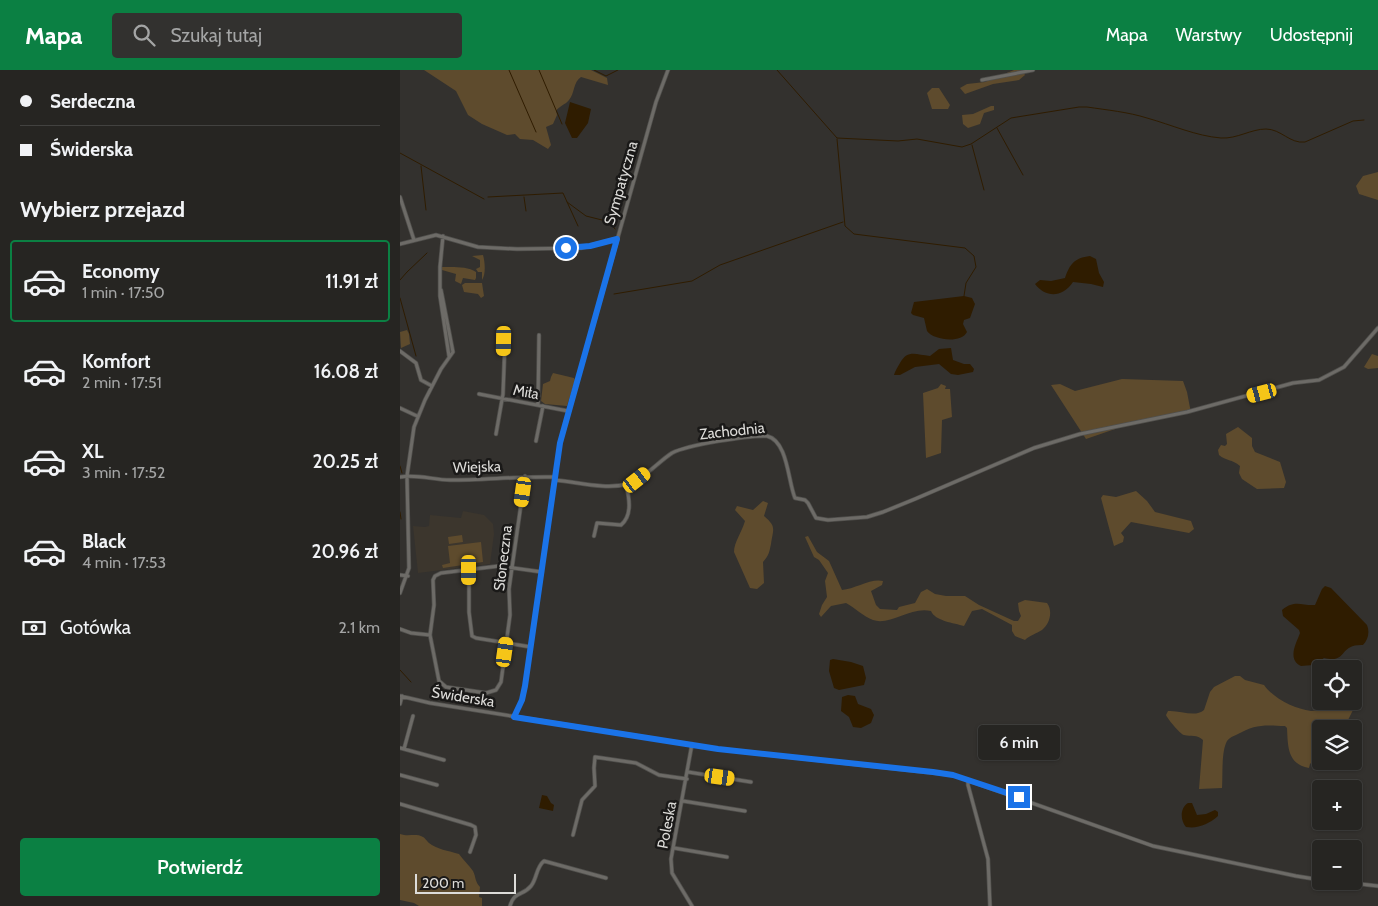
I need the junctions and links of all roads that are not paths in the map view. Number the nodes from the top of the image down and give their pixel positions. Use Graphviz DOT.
graph roads {
  1 [pos="668,70"];
  2 [pos="1034,70"];
  3 [pos="982,80"];
  4 [pos="400,197"];
  5 [pos="443,236"];
  6 [pos="617,239"];
  7 [pos="414,240"];
  8 [pos="400,244"];
  9 [pos="1378,328"];
  10 [pos="539,335"];
  11 [pos="504,341"];
  12 [pos="400,351"];
  13 [pos="432,386"];
  14 [pos="479,394"];
  15 [pos="502,399"];
  16 [pos="541,406"];
  17 [pos="400,408"];
  18 [pos="568,411"];
  19 [pos="417,416"];
  20 [pos="496,434"];
  21 [pos="536,441"];
  22 [pos="407,476"];
  23 [pos="525,476"];
  24 [pos="400,477"];
  25 [pos="555,478"];
  26 [pos="626,484"];
  27 [pos="594,536"];
  28 [pos="512,567"];
  29 [pos="469,570"];
  30 [pos="542,572"];
  31 [pos="400,575"];
  32 [pos="408,576"];
  33 [pos="400,593"];
  34 [pos="400,629"];
  35 [pos="430,635"];
  36 [pos="506,642"];
  37 [pos="531,647"];
  38 [pos="401,696"];
  39 [pos="400,704"];
  40 [pos="413,716"];
  41 [pos="514,717"];
  42 [pos="692,744"];
  43 [pos="402,749"];
  44 [pos="444,760"];
  45 [pos="688,772"];
  46 [pos="400,775"];
  47 [pos="687,779"];
  48 [pos="968,780"];
  49 [pos="752,782"];
  50 [pos="437,785"];
  51 [pos="683,801"];
  52 [pos="400,804"];
  53 [pos="746,811"];
  54 [pos="573,835"];
  55 [pos="674,848"];
  56 [pos="470,852"];
  57 [pos="727,856"];
  58 [pos="606,878"];
  59 [pos="1312,879"];
  60 [pos="1362,884"];
  61 [pos="1378,886"];
  62 [pos="510,906"];
  63 [pos="692,906"];
  64 [pos="990,906"];
  1 -- 6 [label="street, Sympatyczna"];
  2 -- 3 [label="street"];
  4 -- 7 [label="street"];
  5 -- 6 [label="street"];
  5 -- 7 [label="street"];
  5 -- 13 [label="street"];
  6 -- 18 [label="street, Sympatyczna"];
  7 -- 8 [label="street"];
  9 -- 26 [label="street, Zachodnia"];
  10 -- 16 [label="street"];
  11 -- 15 [label="street"];
  12 -- 13 [label="street"];
  13 -- 19 [label="street"];
  14 -- 15 [label="street, Miła"];
  15 -- 16 [label="street, Miła"];
  15 -- 20 [label="street"];
  16 -- 18 [label="street, Miła"];
  16 -- 21 [label="street"];
  17 -- 19 [label="street"];
  18 -- 25 [label="street, Sympatyczna"];
  19 -- 22 [label="street"];
  22 -- 23 [label="street, Wiejska"];
  22 -- 24 [label="street, Wiejska"];
  22 -- 32 [label="street"];
  23 -- 25 [label="street, Wiejska"];
  23 -- 28 [label="street, Słoneczna"];
  25 -- 26 [label="street, Zachodnia"];
  25 -- 30 [label="street, Sympatyczna"];
  26 -- 27 [label="street"];
  28 -- 29 [label="street"];
  28 -- 30 [label="street"];
  28 -- 36 [label="street, Słoneczna"];
  29 -- 35 [label="street"];
  29 -- 36 [label="street"];
  30 -- 37 [label="street, Sympatyczna"];
  31 -- 32 [label="street"];
  32 -- 33 [label="street"];
  34 -- 35 [label="street"];
  35 -- 36 [label="street, Słoneczna"];
  36 -- 37 [label="street"];
  37 -- 41 [label="street, Sympatyczna"];
  38 -- 39 [label="street"];
  38 -- 41 [label="street, Świderska"];
  40 -- 43 [label="street"];
  41 -- 42 [label="street, Świderska"];
  42 -- 45 [label="street, Poleska"];
  42 -- 48 [label="street, Świderska"];
  43 -- 44 [label="street"];
  45 -- 47 [label="street, Poleska"];
  45 -- 49 [label="street"];
  46 -- 50 [label="street"];
  47 -- 51 [label="street, Poleska"];
  47 -- 54 [label="street"];
  48 -- 59 [label="street, Świderska"];
  48 -- 64 [label="street"];
  51 -- 53 [label="street"];
  51 -- 55 [label="street, Poleska"];
  52 -- 56 [label="street"];
  55 -- 57 [label="street"];
  55 -- 63 [label="street, Poleska"];
  58 -- 62 [label="street"];
  60 -- 61 [label="street"];
}
